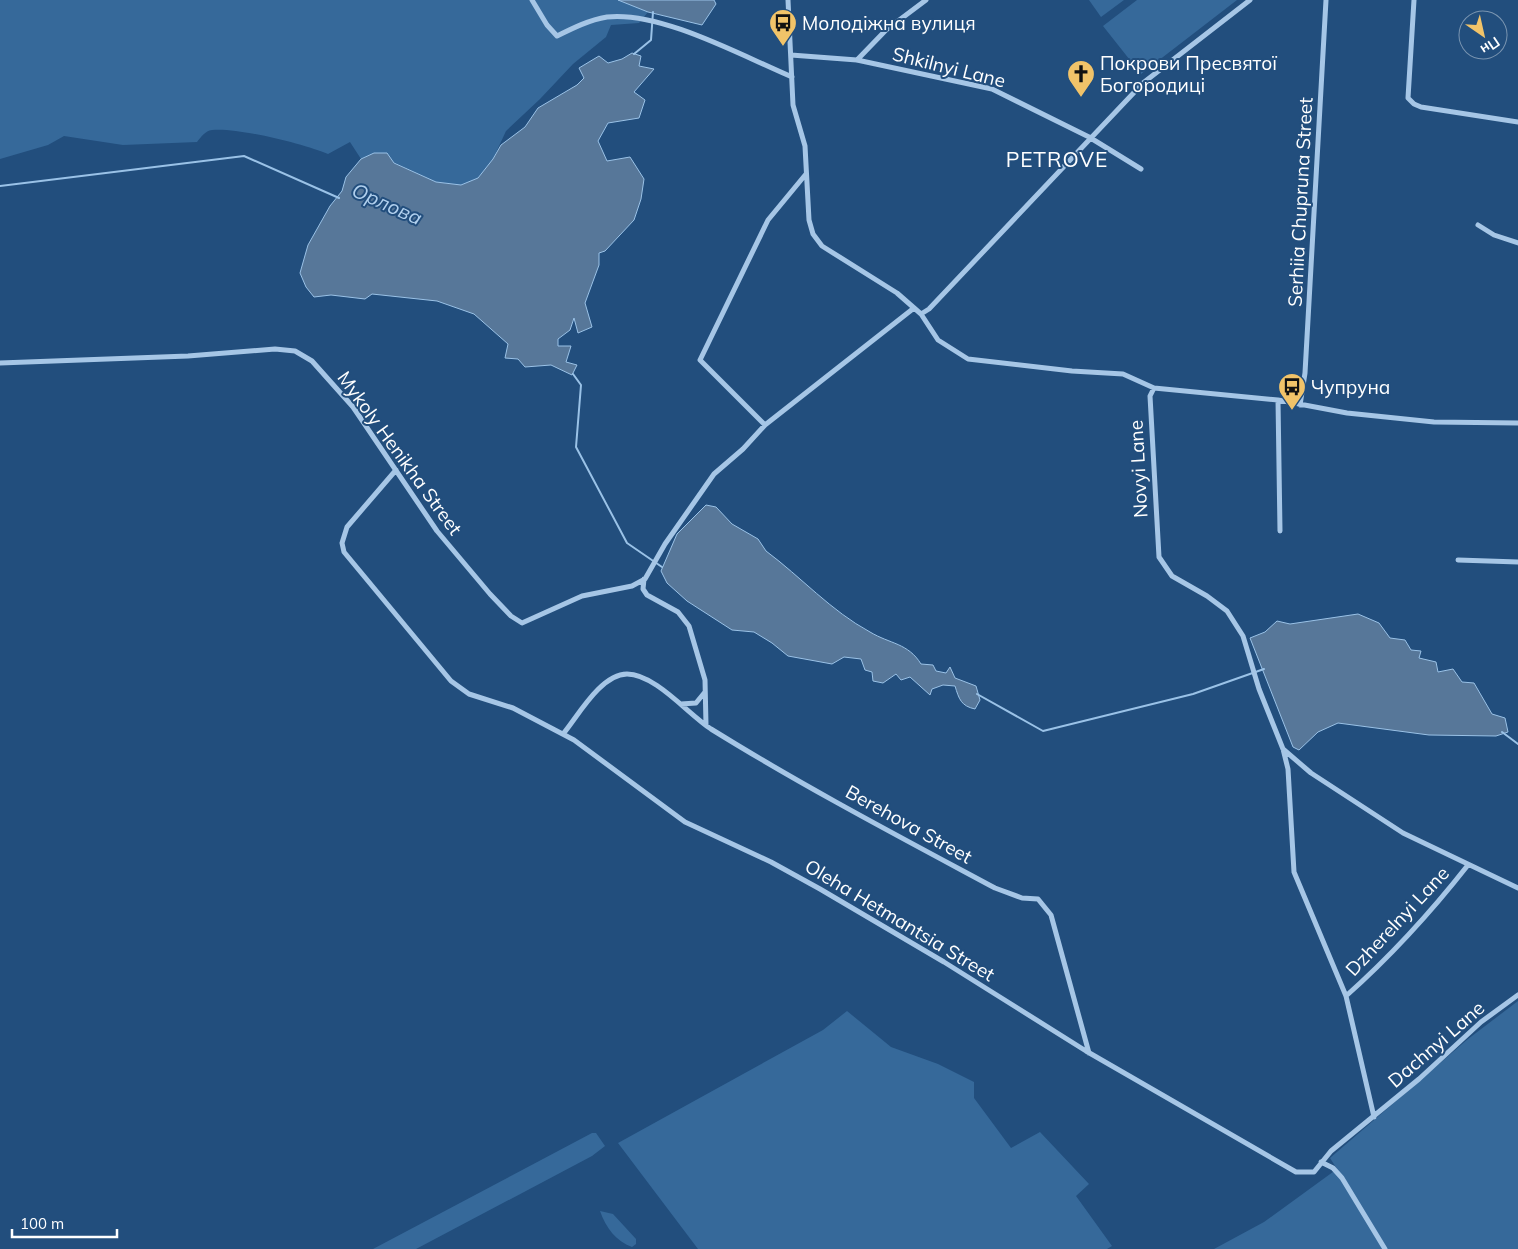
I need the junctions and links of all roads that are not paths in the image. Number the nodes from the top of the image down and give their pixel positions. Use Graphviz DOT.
graph roads {
  1 [pos="532,0"];
  2 [pos="788,0"];
  3 [pos="926,0"];
  4 [pos="1250,0"];
  5 [pos="1326,0"];
  6 [pos="1414,0"];
  7 [pos="791,55"];
  8 [pos="857,60"];
  9 [pos="792,76"];
  10 [pos="1518,122"];
  11 [pos="1089,137"];
  12 [pos="1141,170"];
  13 [pos="806,174"];
  14 [pos="1478,224"];
  15 [pos="1518,244"];
  16 [pos="914,308"];
  17 [pos="921,314"];
  18 [pos="0,363"];
  19 [pos="1154,388"];
  20 [pos="1278,400"];
  21 [pos="1300,405"];
  22 [pos="1518,423"];
  23 [pos="765,425"];
  24 [pos="396,470"];
  25 [pos="1280,531"];
  26 [pos="1458,560"];
  27 [pos="1518,562"];
  28 [pos="645,579"];
  29 [pos="705,692"];
  30 [pos="679,703"];
  31 [pos="706,726"];
  32 [pos="563,734"];
  33 [pos="1283,749"];
  34 [pos="1468,865"];
  35 [pos="1518,888"];
  36 [pos="1518,994"];
  37 [pos="1346,996"];
  38 [pos="1089,1053"];
  39 [pos="1374,1117"];
  40 [pos="1321,1162"];
  41 [pos="1314,1172"];
  42 [pos="1385,1249"];
  1 -- 9 [label="street"];
  2 -- 7 [label="street"];
  3 -- 8 [label="street"];
  4 -- 11 [label="street"];
  5 -- 21 [label="street, Serhiia Chupruna Street"];
  6 -- 10 [label="street"];
  7 -- 8 [label="street, Shkilnyi Lane"];
  7 -- 9 [label="street"];
  8 -- 11 [label="street, Shkilnyi Lane"];
  9 -- 13 [label="street"];
  11 -- 12 [label="street, Shkilnyi Lane"];
  11 -- 17 [label="street"];
  13 -- 16 [label="street"];
  13 -- 23 [label="street"];
  14 -- 15 [label="street"];
  16 -- 17 [label="street"];
  16 -- 23 [label="street"];
  17 -- 19 [label="street"];
  18 -- 24 [label="street, Mykoly Henikha Street"];
  19 -- 20 [label="street"];
  19 -- 33 [label="street, Novyi Lane"];
  20 -- 21 [label="street"];
  20 -- 25 [label="street"];
  21 -- 22 [label="street"];
  23 -- 28 [label="street"];
  24 -- 28 [label="street, Mykoly Henikha Street"];
  24 -- 32 [label="street, Oleha Hetmantsia Street"];
  26 -- 27 [label="street"];
  28 -- 29 [label="street"];
  29 -- 30 [label="street"];
  29 -- 31 [label="street"];
  30 -- 31 [label="street, Berehova Street"];
  30 -- 32 [label="street, Berehova Street"];
  31 -- 38 [label="street, Berehova Street"];
  32 -- 38 [label="street, Oleha Hetmantsia Street"];
  33 -- 34 [label="street"];
  33 -- 37 [label="street"];
  34 -- 35 [label="street"];
  34 -- 37 [label="street, Dzherelnyi Lane"];
  36 -- 39 [label="street, Dachnyi Lane"];
  37 -- 39 [label="street"];
  38 -- 41 [label="street, Oleha Hetmantsia Street"];
  39 -- 40 [label="street, Dachnyi Lane"];
  40 -- 41 [label="street, Dachnyi Lane"];
  40 -- 42 [label="street"];
}
